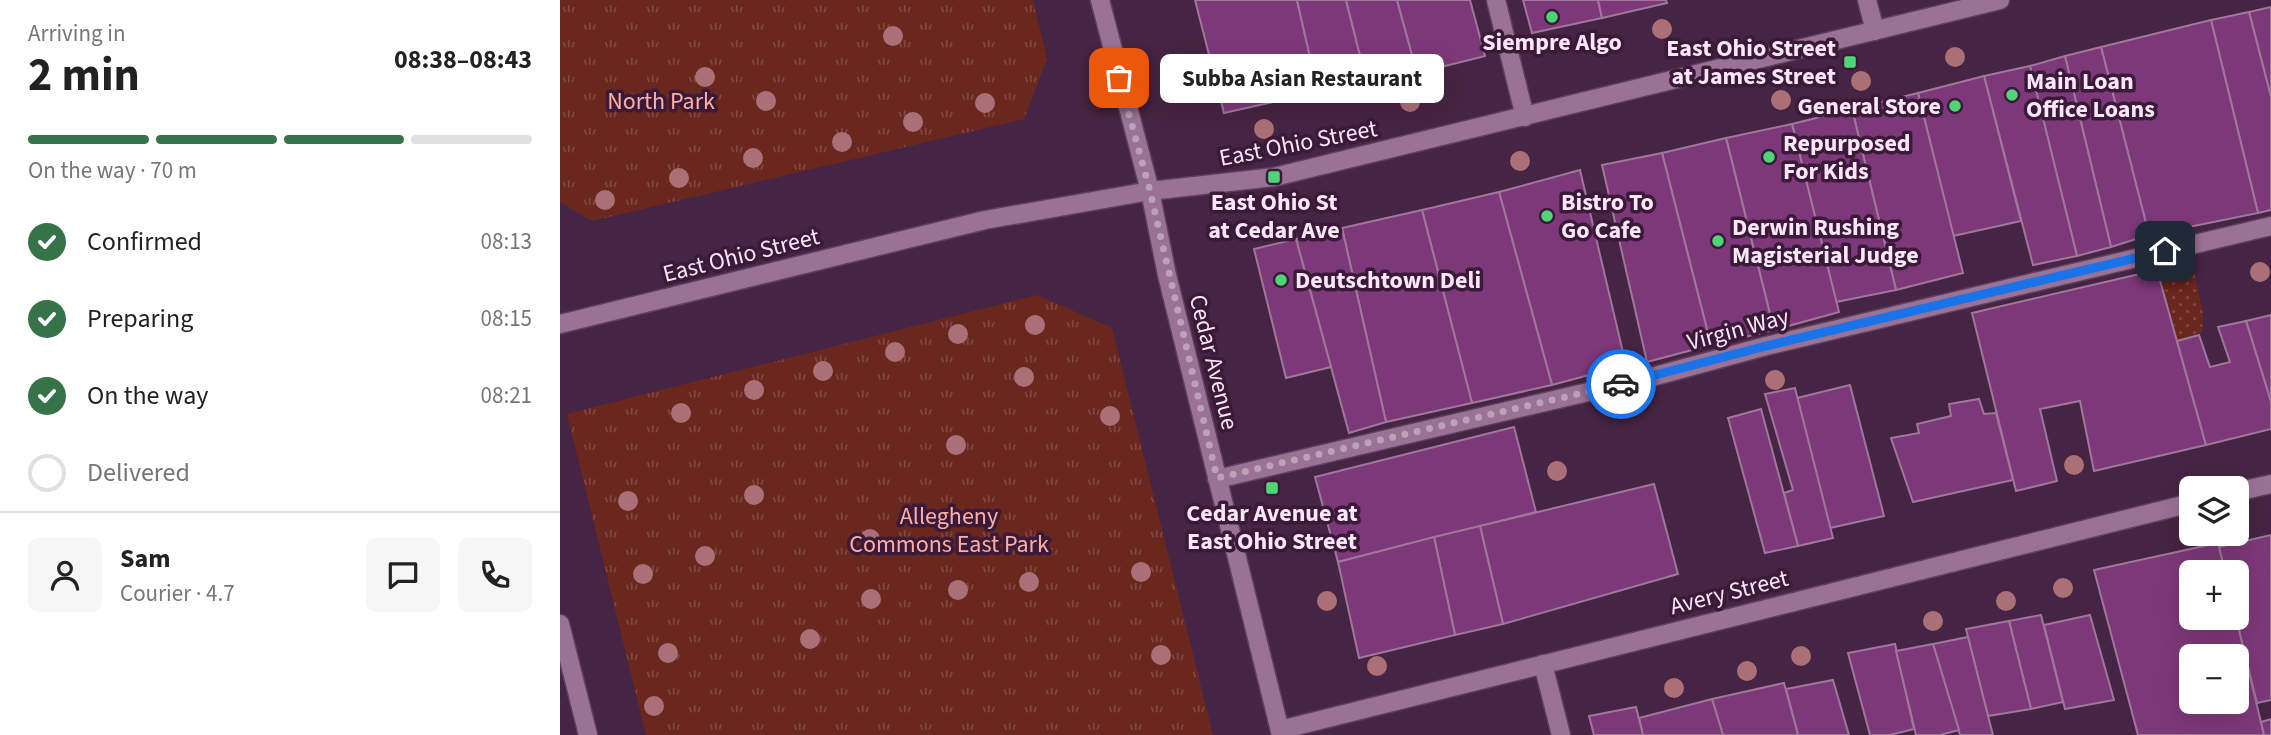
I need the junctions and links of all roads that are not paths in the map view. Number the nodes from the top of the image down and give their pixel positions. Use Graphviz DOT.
graph roads {
  1 [pos="1100,0"];
  2 [pos="1496,0"];
  3 [pos="1867,0"];
  4 [pos="2000,0"];
  5 [pos="1875,31"];
  6 [pos="1525,117"];
  7 [pos="1150,191"];
  8 [pos="2271,226"];
  9 [pos="560,324"];
  10 [pos="1217,478"];
  11 [pos="2271,484"];
  12 [pos="2249,489"];
  13 [pos="2179,506"];
  14 [pos="560,624"];
  15 [pos="1543,664"];
  16 [pos="1281,733"];
  17 [pos="588,735"];
  18 [pos="1560,735"];
  1 -- 7 [label="street, Cedar Avenue"];
  2 -- 6 [label="street"];
  3 -- 5 [label="street"];
  4 -- 5 [label="street, East Ohio Street"];
  5 -- 6 [label="street, East Ohio Street"];
  6 -- 7 [label="street, East Ohio Street"];
  7 -- 9 [label="street, East Ohio Street"];
  7 -- 10 [label="street, Cedar Avenue"];
  8 -- 10 [label="street, Virgin Way"];
  10 -- 16 [label="street, Cedar Avenue"];
  11 -- 12 [label="street"];
  13 -- 15 [label="street, Avery Street"];
  14 -- 17 [label="street"];
  15 -- 16 [label="street, Avery Street"];
  15 -- 18 [label="street"];
}
